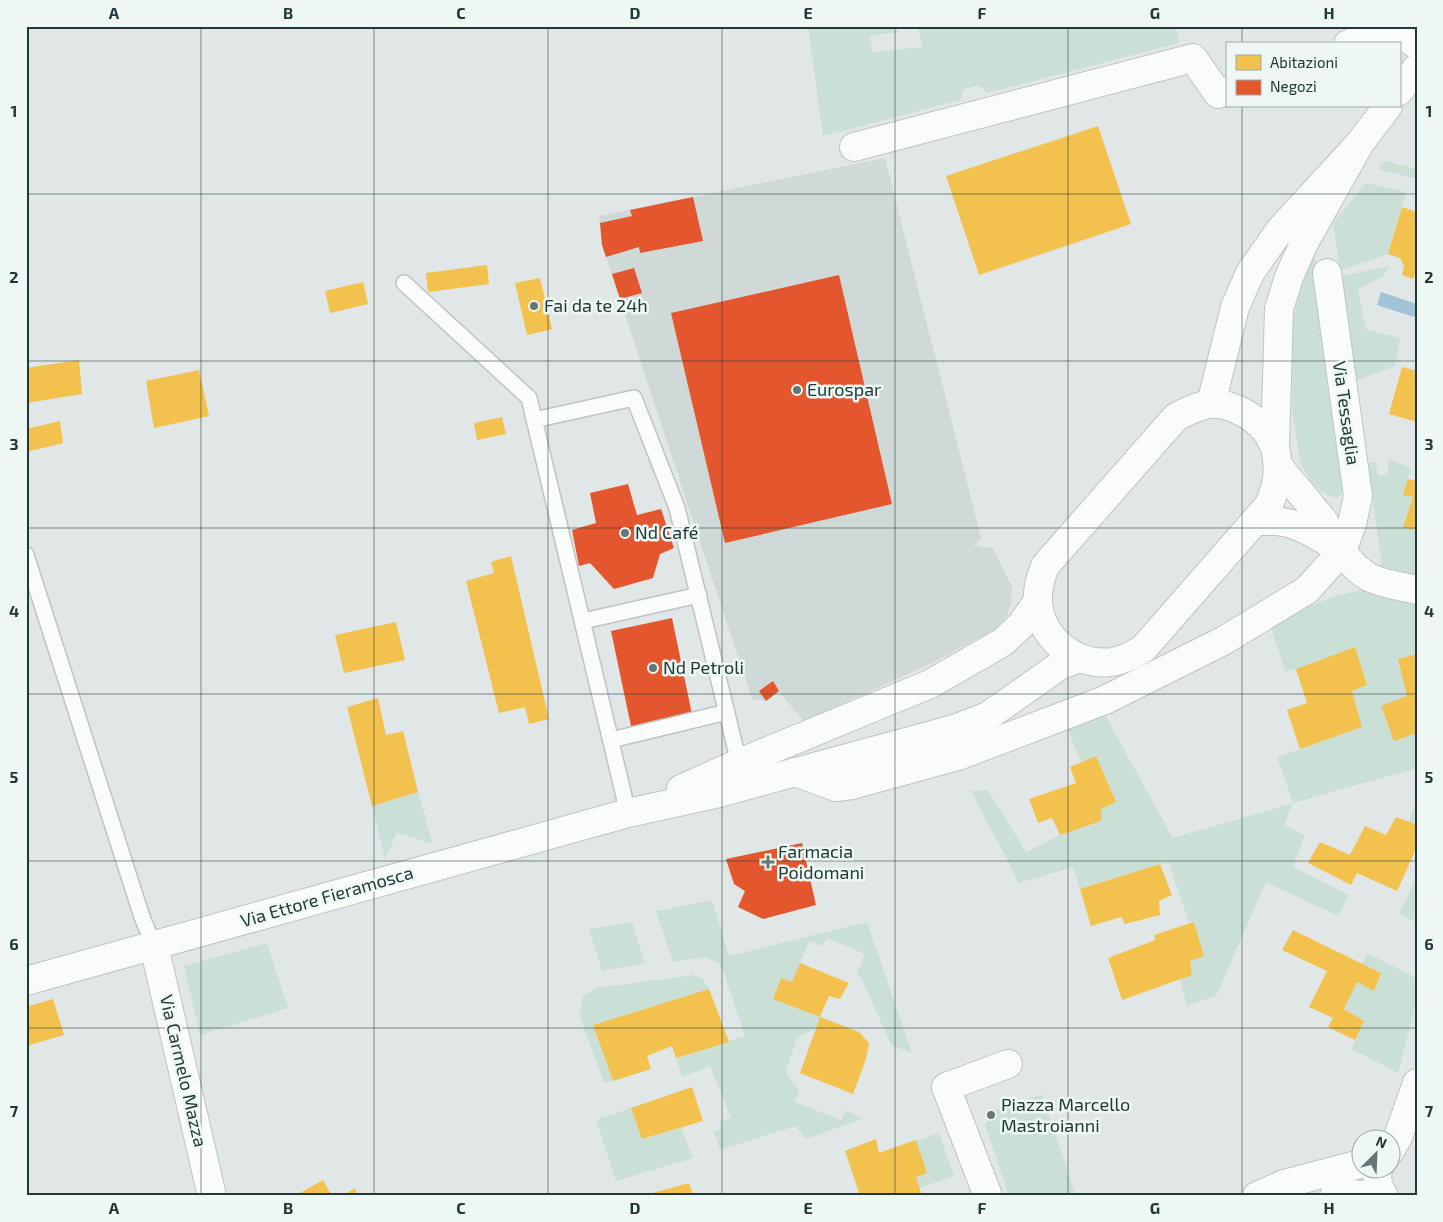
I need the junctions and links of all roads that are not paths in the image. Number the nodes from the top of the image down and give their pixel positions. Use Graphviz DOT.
graph roads {
  1 [pos="1353,42"];
  2 [pos="1417,45"];
  3 [pos="1417,68"];
  4 [pos="1400,90"];
  5 [pos="1226,91"];
  6 [pos="1386,108"];
  7 [pos="1360,143"];
  8 [pos="854,147"];
  9 [pos="1327,273"];
  10 [pos="404,284"];
  11 [pos="1211,404"];
  12 [pos="534,420"];
  13 [pos="1277,457"];
  14 [pos="1254,522"];
  15 [pos="1342,551"];
  16 [pos="26,555"];
  17 [pos="1417,590"];
  18 [pos="699,595"];
  19 [pos="1038,600"];
  20 [pos="582,621"];
  21 [pos="1079,658"];
  22 [pos="727,712"];
  23 [pos="611,740"];
  24 [pos="739,763"];
  25 [pos="795,772"];
  26 [pos="628,813"];
  27 [pos="154,946"];
  28 [pos="26,981"];
  29 [pos="1008,1064"];
  30 [pos="1417,1083"];
  31 [pos="1400,1131"];
  32 [pos="1400,1150"];
  33 [pos="1417,1151"];
  34 [pos="1350,1167"];
  35 [pos="1377,1180"];
  36 [pos="212,1196"];
  37 [pos="988,1196"];
  38 [pos="1257,1196"];
  39 [pos="1334,1196"];
  40 [pos="1371,1196"];
  41 [pos="1384,1196"];
  1 -- 2 [label="main road"];
  3 -- 4 [label="main road"];
  5 -- 8 [label="main road"];
  6 -- 7 [label="main road"];
  7 -- 11 [label="main road"];
  7 -- 13 [label="main road"];
  9 -- 15 [label="main road, Via Tessaglia"];
  10 -- 12 [label="lane"];
  11 -- 13 [label="main road"];
  11 -- 19 [label="main road"];
  12 -- 18 [label="lane"];
  12 -- 20 [label="lane"];
  13 -- 14 [label="main road"];
  13 -- 15 [label="main road"];
  14 -- 15 [label="main road"];
  14 -- 21 [label="main road"];
  15 -- 17 [label="main road"];
  15 -- 25 [label="main road"];
  16 -- 27 [label="lane"];
  18 -- 20 [label="lane"];
  18 -- 22 [label="lane"];
  19 -- 21 [label="main road"];
  19 -- 24 [label="main road"];
  20 -- 23 [label="lane"];
  21 -- 25 [label="main road"];
  22 -- 23 [label="lane"];
  22 -- 24 [label="lane"];
  23 -- 26 [label="lane"];
  24 -- 26 [label="main road"];
  25 -- 26 [label="main road"];
  26 -- 27 [label="main road, Via Ettore Fieramosca"];
  27 -- 28 [label="main road, Via Ettore Fieramosca"];
  27 -- 36 [label="main road, Via Carmelo Mazza"];
  29 -- 37 [label="main road"];
  30 -- 31 [label="main road"];
  32 -- 33 [label="main road"];
  34 -- 38 [label="main road"];
  35 -- 41 [label="main road"];
  39 -- 40 [label="main road"];
}
